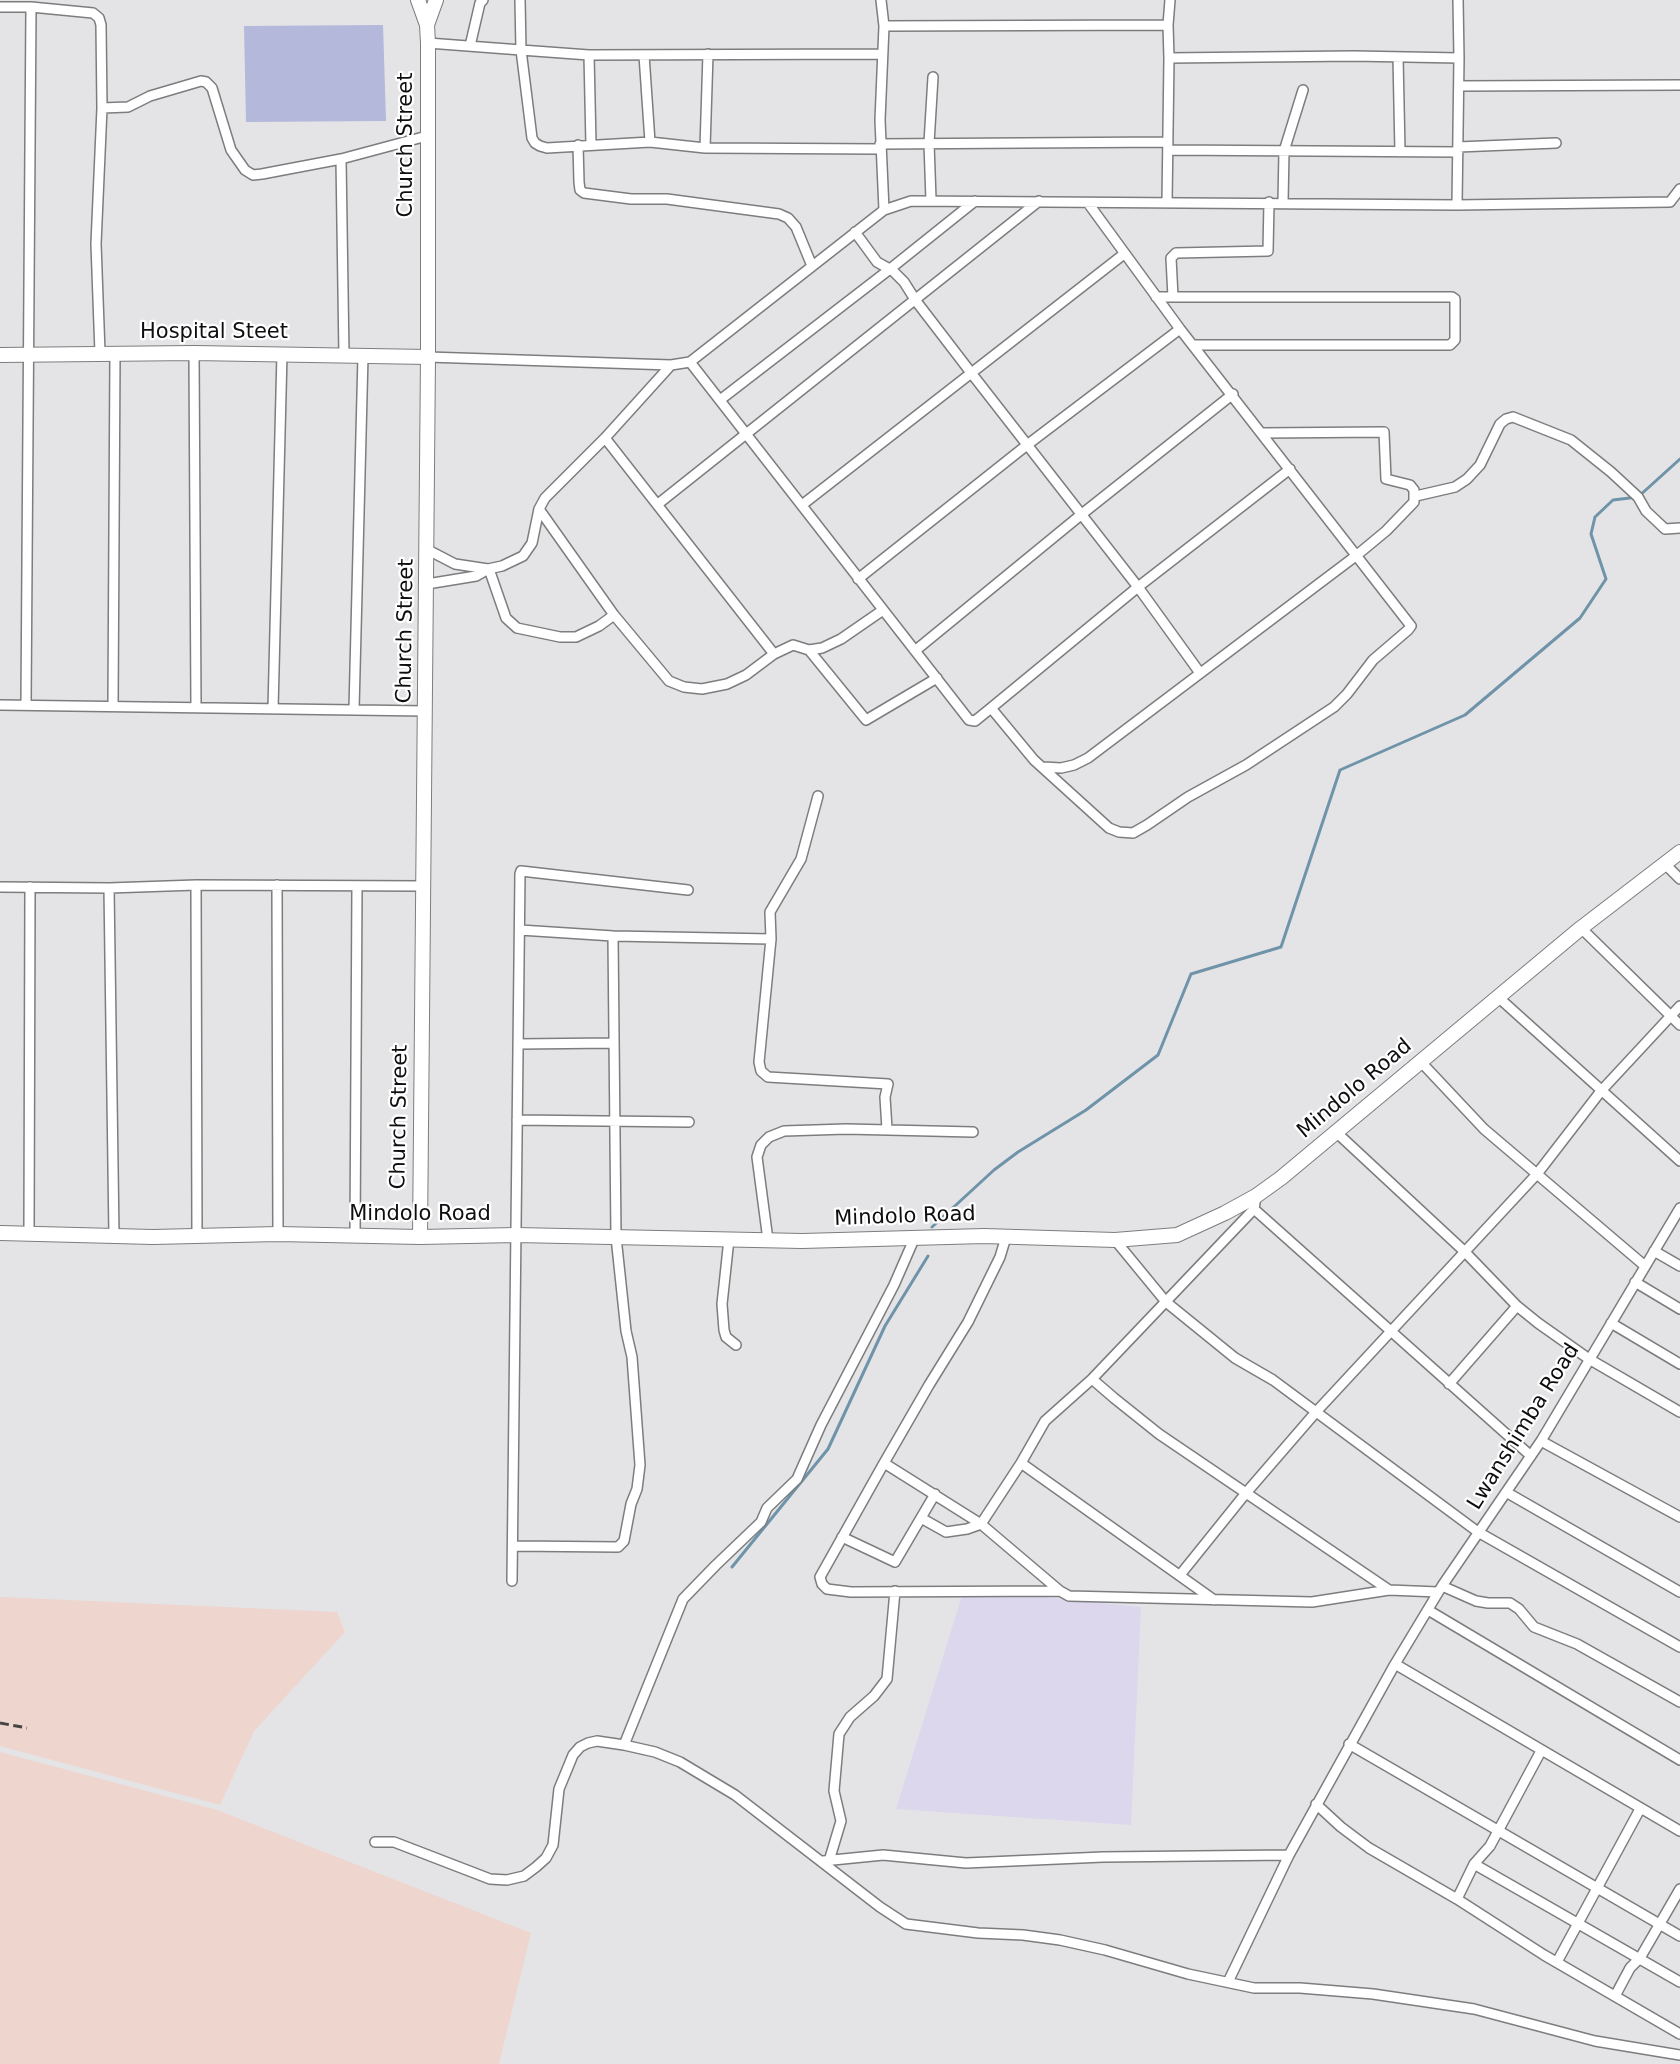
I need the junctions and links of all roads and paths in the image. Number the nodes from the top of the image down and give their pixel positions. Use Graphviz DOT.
graph roads {
  1 [pos="418,0"];
  2 [pos="436,0"];
  3 [pos="483,0"];
  4 [pos="520,0"];
  5 [pos="881,0"];
  6 [pos="1170,0"];
  7 [pos="1458,0"];
  8 [pos="0,7"];
  9 [pos="31,7"];
  10 [pos="427,25"];
  11 [pos="1168,25"];
  12 [pos="884,26"];
  13 [pos="428,44"];
  14 [pos="470,46"];
  15 [pos="521,50"];
  16 [pos="708,54"];
  17 [pos="882,54"];
  18 [pos="589,55"];
  19 [pos="645,55"];
  20 [pos="1398,57"];
  21 [pos="1169,58"];
  22 [pos="1459,58"];
  23 [pos="933,77"];
  24 [pos="1680,85"];
  25 [pos="1458,86"];
  26 [pos="1303,90"];
  27 [pos="102,108"];
  28 [pos="428,136"];
  29 [pos="650,142"];
  30 [pos="929,143"];
  31 [pos="1556,143"];
  32 [pos="578,145"];
  33 [pos="591,145"];
  34 [pos="880,146"];
  35 [pos="1168,146"];
  36 [pos="705,148"];
  37 [pos="1458,150"];
  38 [pos="1284,151"];
  39 [pos="1400,152"];
  40 [pos="340,159"];
  41 [pos="1680,189"];
  42 [pos="930,201"];
  43 [pos="975,201"];
  44 [pos="1040,201"];
  45 [pos="1269,202"];
  46 [pos="1283,202"];
  47 [pos="1088,203"];
  48 [pos="1167,203"];
  49 [pos="1457,205"];
  50 [pos="884,210"];
  51 [pos="855,232"];
  52 [pos="1124,254"];
  53 [pos="812,266"];
  54 [pos="890,269"];
  55 [pos="1156,297"];
  56 [pos="1173,297"];
  57 [pos="916,301"];
  58 [pos="1180,329"];
  59 [pos="1193,345"];
  60 [pos="100,353"];
  61 [pos="115,353"];
  62 [pos="194,353"];
  63 [pos="27,354"];
  64 [pos="282,354"];
  65 [pos="0,355"];
  66 [pos="344,356"];
  67 [pos="363,356"];
  68 [pos="428,357"];
  69 [pos="690,362"];
  70 [pos="671,364"];
  71 [pos="972,374"];
  72 [pos="1233,394"];
  73 [pos="720,400"];
  74 [pos="1262,433"];
  75 [pos="747,435"];
  76 [pos="605,438"];
  77 [pos="1027,445"];
  78 [pos="1290,469"];
  79 [pos="1416,496"];
  80 [pos="658,504"];
  81 [pos="802,505"];
  82 [pos="539,509"];
  83 [pos="1082,514"];
  84 [pos="1680,528"];
  85 [pos="428,550"];
  86 [pos="1356,555"];
  87 [pos="489,569"];
  88 [pos="858,579"];
  89 [pos="427,584"];
  90 [pos="1138,586"];
  91 [pos="883,610"];
  92 [pos="614,615"];
  93 [pos="809,650"];
  94 [pos="916,650"];
  95 [pos="774,654"];
  96 [pos="1200,673"];
  97 [pos="937,678"];
  98 [pos="0,705"];
  99 [pos="26,705"];
  100 [pos="113,706"];
  101 [pos="196,707"];
  102 [pos="991,708"];
  103 [pos="273,709"];
  104 [pos="354,709"];
  105 [pos="426,711"];
  106 [pos="1043,767"];
  107 [pos="818,796"];
  108 [pos="1680,852"];
  109 [pos="1665,864"];
  110 [pos="1680,879"];
  111 [pos="196,885"];
  112 [pos="277,885"];
  113 [pos="357,886"];
  114 [pos="423,886"];
  115 [pos="0,887"];
  116 [pos="30,887"];
  117 [pos="109,888"];
  118 [pos="688,890"];
  119 [pos="1581,928"];
  120 [pos="520,930"];
  121 [pos="613,936"];
  122 [pos="771,939"];
  123 [pos="1498,997"];
  124 [pos="1680,1006"];
  125 [pos="1671,1017"];
  126 [pos="1680,1025"];
  127 [pos="613,1043"];
  128 [pos="518,1044"];
  129 [pos="1421,1062"];
  130 [pos="1600,1091"];
  131 [pos="517,1120"];
  132 [pos="616,1121"];
  133 [pos="689,1122"];
  134 [pos="887,1129"];
  135 [pos="974,1132"];
  136 [pos="1336,1132"];
  137 [pos="1680,1161"];
  138 [pos="1537,1174"];
  139 [pos="1255,1202"];
  140 [pos="1680,1208"];
  141 [pos="0,1233"];
  142 [pos="29,1233"];
  143 [pos="278,1234"];
  144 [pos="516,1235"];
  145 [pos="114,1236"];
  146 [pos="197,1236"];
  147 [pos="355,1236"];
  148 [pos="420,1237"];
  149 [pos="616,1237"];
  150 [pos="915,1237"];
  151 [pos="1006,1237"];
  152 [pos="729,1239"];
  153 [pos="768,1240"];
  154 [pos="1115,1240"];
  155 [pos="1464,1251"];
  156 [pos="1654,1251"];
  157 [pos="1645,1266"];
  158 [pos="1680,1266"];
  159 [pos="1635,1282"];
  160 [pos="1166,1302"];
  161 [pos="1517,1306"];
  162 [pos="1680,1308"];
  163 [pos="1611,1323"];
  164 [pos="1392,1331"];
  165 [pos="736,1346"];
  166 [pos="1589,1359"];
  167 [pos="1680,1364"];
  168 [pos="1092,1378"];
  169 [pos="1449,1384"];
  170 [pos="1316,1412"];
  171 [pos="1680,1412"];
  172 [pos="1541,1441"];
  173 [pos="1531,1456"];
  174 [pos="884,1463"];
  175 [pos="1021,1463"];
  176 [pos="1506,1492"];
  177 [pos="1246,1493"];
  178 [pos="935,1494"];
  179 [pos="1680,1516"];
  180 [pos="921,1518"];
  181 [pos="981,1524"];
  182 [pos="1478,1532"];
  183 [pos="842,1537"];
  184 [pos="513,1546"];
  185 [pos="1180,1575"];
  186 [pos="512,1581"];
  187 [pos="1440,1589"];
  188 [pos="1389,1590"];
  189 [pos="895,1591"];
  190 [pos="1060,1591"];
  191 [pos="1680,1592"];
  192 [pos="1214,1600"];
  193 [pos="1428,1610"];
  194 [pos="1680,1647"];
  195 [pos="1395,1664"];
  196 [pos="1680,1702"];
  197 [pos="1349,1744"];
  198 [pos="624,1745"];
  199 [pos="1541,1751"];
  200 [pos="1680,1760"];
  201 [pos="1316,1804"];
  202 [pos="1640,1809"];
  203 [pos="1498,1831"];
  204 [pos="1680,1831"];
  205 [pos="375,1842"];
  206 [pos="1288,1855"];
  207 [pos="826,1861"];
  208 [pos="1474,1864"];
  209 [pos="1598,1889"];
  210 [pos="1680,1889"];
  211 [pos="1457,1899"];
  212 [pos="1579,1924"];
  213 [pos="1659,1924"];
  214 [pos="1680,1936"];
  215 [pos="1640,1958"];
  216 [pos="1557,1962"];
  217 [pos="1228,1982"];
  218 [pos="1680,1982"];
  219 [pos="1615,1996"];
  220 [pos="1680,2034"];
  221 [pos="1680,2055"];
  1 -- 10 [label="street"];
  2 -- 10 [label="street"];
  3 -- 14 [label="street"];
  4 -- 15 [label="street"];
  5 -- 12 [label="street"];
  6 -- 11 [label="street"];
  7 -- 22 [label="street"];
  8 -- 9 [label="street"];
  9 -- 27 [label="street"];
  9 -- 63 [label="street"];
  10 -- 13 [label="street, Church Street"];
  11 -- 12 [label="street"];
  11 -- 21 [label="street"];
  12 -- 17 [label="street"];
  13 -- 14 [label="street"];
  13 -- 28 [label="street, Church Street"];
  14 -- 15 [label="street"];
  15 -- 18 [label="street"];
  15 -- 32 [label="street"];
  16 -- 17 [label="street"];
  16 -- 19 [label="street"];
  16 -- 36 [label="street"];
  17 -- 34 [label="street"];
  18 -- 19 [label="street"];
  18 -- 33 [label="street"];
  19 -- 29 [label="street"];
  20 -- 21 [label="street"];
  20 -- 22 [label="street"];
  20 -- 39 [label="street"];
  21 -- 35 [label="street"];
  22 -- 25 [label="street"];
  23 -- 30 [label="street"];
  24 -- 25 [label="street"];
  25 -- 37 [label="street"];
  26 -- 38 [label="street"];
  27 -- 40 [label="street"];
  27 -- 60 [label="street"];
  28 -- 40 [label="street"];
  28 -- 68 [label="street, Church Street"];
  29 -- 33 [label="street"];
  29 -- 36 [label="street"];
  30 -- 34 [label="street"];
  30 -- 35 [label="street"];
  30 -- 42 [label="street"];
  31 -- 37 [label="street"];
  32 -- 33 [label="street"];
  32 -- 53 [label="street"];
  34 -- 36 [label="street"];
  34 -- 50 [label="street"];
  35 -- 38 [label="street"];
  35 -- 48 [label="street"];
  37 -- 39 [label="street"];
  37 -- 49 [label="street"];
  38 -- 39 [label="street"];
  38 -- 46 [label="street"];
  40 -- 66 [label="street"];
  41 -- 49 [label="street"];
  42 -- 43 [label="street"];
  42 -- 50 [label="street"];
  43 -- 44 [label="street"];
  43 -- 54 [label="street"];
  44 -- 47 [label="street"];
  44 -- 57 [label="street"];
  45 -- 46 [label="street"];
  45 -- 48 [label="street"];
  45 -- 56 [label="street"];
  46 -- 49 [label="street"];
  47 -- 48 [label="street"];
  47 -- 52 [label="street"];
  50 -- 51 [label="street"];
  51 -- 53 [label="street"];
  51 -- 54 [label="street"];
  52 -- 55 [label="street"];
  52 -- 71 [label="street"];
  53 -- 69 [label="street"];
  54 -- 57 [label="street"];
  54 -- 73 [label="street"];
  55 -- 56 [label="street"];
  55 -- 58 [label="street"];
  56 -- 59 [label="street"];
  57 -- 71 [label="street"];
  57 -- 75 [label="street"];
  58 -- 59 [label="street"];
  58 -- 77 [label="street"];
  59 -- 72 [label="street"];
  60 -- 61 [label="street, Hospital Steet"];
  60 -- 63 [label="street, Hospital Steet"];
  61 -- 62 [label="street, Hospital Steet"];
  61 -- 100 [label="street"];
  62 -- 64 [label="street, Hospital Steet"];
  62 -- 101 [label="street"];
  63 -- 65 [label="street, Hospital Steet"];
  63 -- 99 [label="street"];
  64 -- 66 [label="street, Hospital Steet"];
  64 -- 103 [label="street"];
  66 -- 67 [label="street, Hospital Steet"];
  67 -- 68 [label="street, Hospital Steet"];
  67 -- 104 [label="street"];
  68 -- 70 [label="street"];
  68 -- 85 [label="street, Church Street"];
  69 -- 70 [label="street"];
  69 -- 73 [label="street"];
  70 -- 76 [label="street"];
  71 -- 77 [label="street"];
  71 -- 81 [label="street"];
  72 -- 74 [label="street"];
  72 -- 83 [label="street"];
  73 -- 75 [label="street"];
  74 -- 78 [label="street"];
  74 -- 79 [label="street"];
  75 -- 80 [label="street"];
  75 -- 81 [label="street"];
  76 -- 80 [label="street"];
  76 -- 82 [label="street"];
  77 -- 83 [label="street"];
  77 -- 88 [label="street"];
  78 -- 86 [label="street"];
  78 -- 90 [label="street"];
  79 -- 84 [label="street"];
  79 -- 86 [label="street"];
  80 -- 95 [label="street"];
  81 -- 88 [label="street"];
  82 -- 87 [label="street"];
  82 -- 92 [label="street"];
  83 -- 90 [label="street"];
  83 -- 94 [label="street"];
  85 -- 87 [label="street"];
  85 -- 89 [label="street, Church Street"];
  86 -- 96 [label="street"];
  86 -- 106 [label="street"];
  87 -- 89 [label="street"];
  87 -- 92 [label="street"];
  88 -- 91 [label="street"];
  89 -- 105 [label="street, Church Street"];
  90 -- 96 [label="street"];
  90 -- 102 [label="street"];
  91 -- 93 [label="street"];
  91 -- 94 [label="street"];
  92 -- 95 [label="street"];
  93 -- 95 [label="street"];
  93 -- 97 [label="street"];
  94 -- 97 [label="street"];
  96 -- 106 [label="street"];
  97 -- 102 [label="street"];
  98 -- 99 [label="street"];
  99 -- 100 [label="street"];
  100 -- 101 [label="street"];
  101 -- 103 [label="street"];
  102 -- 106 [label="street"];
  103 -- 104 [label="street"];
  104 -- 105 [label="street"];
  105 -- 114 [label="street, Church Street"];
  107 -- 122 [label="street"];
  108 -- 109 [label="street, Mindolo Road"];
  109 -- 110 [label="street"];
  109 -- 119 [label="street, Mindolo Road"];
  111 -- 112 [label="street"];
  111 -- 117 [label="street"];
  111 -- 146 [label="street"];
  112 -- 113 [label="street"];
  112 -- 143 [label="street"];
  113 -- 114 [label="street"];
  113 -- 147 [label="street"];
  114 -- 148 [label="street, Church Street"];
  115 -- 116 [label="street"];
  116 -- 117 [label="street"];
  116 -- 142 [label="street"];
  117 -- 145 [label="street"];
  118 -- 120 [label="street"];
  119 -- 123 [label="street, Mindolo Road"];
  119 -- 125 [label="street"];
  120 -- 121 [label="street"];
  120 -- 128 [label="street"];
  121 -- 122 [label="street"];
  121 -- 127 [label="street"];
  122 -- 134 [label="street"];
  123 -- 129 [label="street, Mindolo Road"];
  123 -- 130 [label="street"];
  124 -- 125 [label="street"];
  125 -- 126 [label="street"];
  125 -- 130 [label="street"];
  127 -- 128 [label="street"];
  127 -- 132 [label="street"];
  128 -- 131 [label="street"];
  129 -- 136 [label="street, Mindolo Road"];
  129 -- 138 [label="street"];
  130 -- 137 [label="street"];
  130 -- 138 [label="street"];
  131 -- 132 [label="street"];
  131 -- 144 [label="street"];
  132 -- 133 [label="street"];
  132 -- 149 [label="street"];
  134 -- 135 [label="street"];
  134 -- 153 [label="street"];
  136 -- 139 [label="street, Mindolo Road"];
  136 -- 155 [label="street"];
  138 -- 155 [label="street"];
  138 -- 157 [label="street"];
  139 -- 154 [label="street, Mindolo Road"];
  139 -- 160 [label="street"];
  139 -- 164 [label="street"];
  140 -- 156 [label="street, Lwanshimba Road"];
  141 -- 142 [label="street, Mindolo Road"];
  142 -- 145 [label="street, Mindolo Road"];
  143 -- 146 [label="street, Mindolo Road"];
  143 -- 147 [label="street, Mindolo Road"];
  144 -- 148 [label="street, Mindolo Road"];
  144 -- 149 [label="street, Mindolo Road"];
  144 -- 184 [label="street"];
  145 -- 146 [label="street, Mindolo Road"];
  147 -- 148 [label="street, Mindolo Road"];
  149 -- 152 [label="street, Mindolo Road"];
  149 -- 184 [label="street"];
  150 -- 151 [label="street, Mindolo Road"];
  150 -- 153 [label="street, Mindolo Road"];
  150 -- 198 [label="street"];
  151 -- 154 [label="street, Mindolo Road"];
  151 -- 174 [label="street"];
  152 -- 153 [label="street, Mindolo Road"];
  152 -- 165 [label="street"];
  154 -- 160 [label="street"];
  155 -- 161 [label="street"];
  155 -- 164 [label="street"];
  156 -- 157 [label="street, Lwanshimba Road"];
  156 -- 158 [label="street"];
  157 -- 159 [label="street, Lwanshimba Road"];
  159 -- 162 [label="street"];
  159 -- 163 [label="street, Lwanshimba Road"];
  160 -- 168 [label="street"];
  160 -- 170 [label="street"];
  161 -- 166 [label="street"];
  161 -- 169 [label="street"];
  163 -- 166 [label="street, Lwanshimba Road"];
  163 -- 167 [label="street"];
  164 -- 169 [label="street"];
  164 -- 170 [label="street"];
  166 -- 171 [label="street"];
  166 -- 172 [label="street, Lwanshimba Road"];
  168 -- 175 [label="street"];
  168 -- 177 [label="street"];
  169 -- 173 [label="street"];
  170 -- 177 [label="street"];
  170 -- 182 [label="street"];
  172 -- 173 [label="street, Lwanshimba Road"];
  172 -- 179 [label="street"];
  173 -- 176 [label="street, Lwanshimba Road"];
  174 -- 178 [label="street"];
  174 -- 183 [label="street"];
  175 -- 181 [label="street"];
  175 -- 185 [label="street"];
  176 -- 182 [label="street, Lwanshimba Road"];
  176 -- 191 [label="street"];
  177 -- 185 [label="street"];
  177 -- 188 [label="street"];
  178 -- 180 [label="street"];
  178 -- 181 [label="street"];
  180 -- 181 [label="street"];
  180 -- 183 [label="street"];
  181 -- 190 [label="street"];
  182 -- 187 [label="street, Lwanshimba Road"];
  182 -- 194 [label="street"];
  183 -- 189 [label="street"];
  184 -- 186 [label="street"];
  185 -- 192 [label="street"];
  187 -- 188 [label="street"];
  187 -- 193 [label="street, Lwanshimba Road"];
  187 -- 196 [label="street"];
  188 -- 192 [label="street"];
  189 -- 190 [label="street"];
  189 -- 207 [label="street"];
  190 -- 192 [label="street"];
  193 -- 195 [label="street, Lwanshimba Road"];
  193 -- 200 [label="street"];
  195 -- 197 [label="street, Lwanshimba Road"];
  195 -- 199 [label="street"];
  197 -- 201 [label="street, Lwanshimba Road"];
  197 -- 203 [label="street"];
  198 -- 205 [label="street"];
  198 -- 207 [label="street"];
  199 -- 202 [label="street"];
  199 -- 203 [label="street"];
  201 -- 206 [label="street, Lwanshimba Road"];
  201 -- 211 [label="street"];
  202 -- 204 [label="street"];
  202 -- 209 [label="street"];
  203 -- 208 [label="street"];
  203 -- 209 [label="street"];
  206 -- 207 [label="street"];
  206 -- 217 [label="street, Lwanshimba Road"];
  207 -- 217 [label="street"];
  208 -- 211 [label="street"];
  208 -- 212 [label="street"];
  209 -- 212 [label="street"];
  209 -- 213 [label="street"];
  210 -- 213 [label="street"];
  211 -- 216 [label="street"];
  212 -- 215 [label="street"];
  212 -- 216 [label="street"];
  213 -- 214 [label="street"];
  213 -- 215 [label="street"];
  215 -- 218 [label="street"];
  215 -- 219 [label="street"];
  216 -- 219 [label="street"];
  217 -- 221 [label="street"];
  219 -- 220 [label="street"];
}
